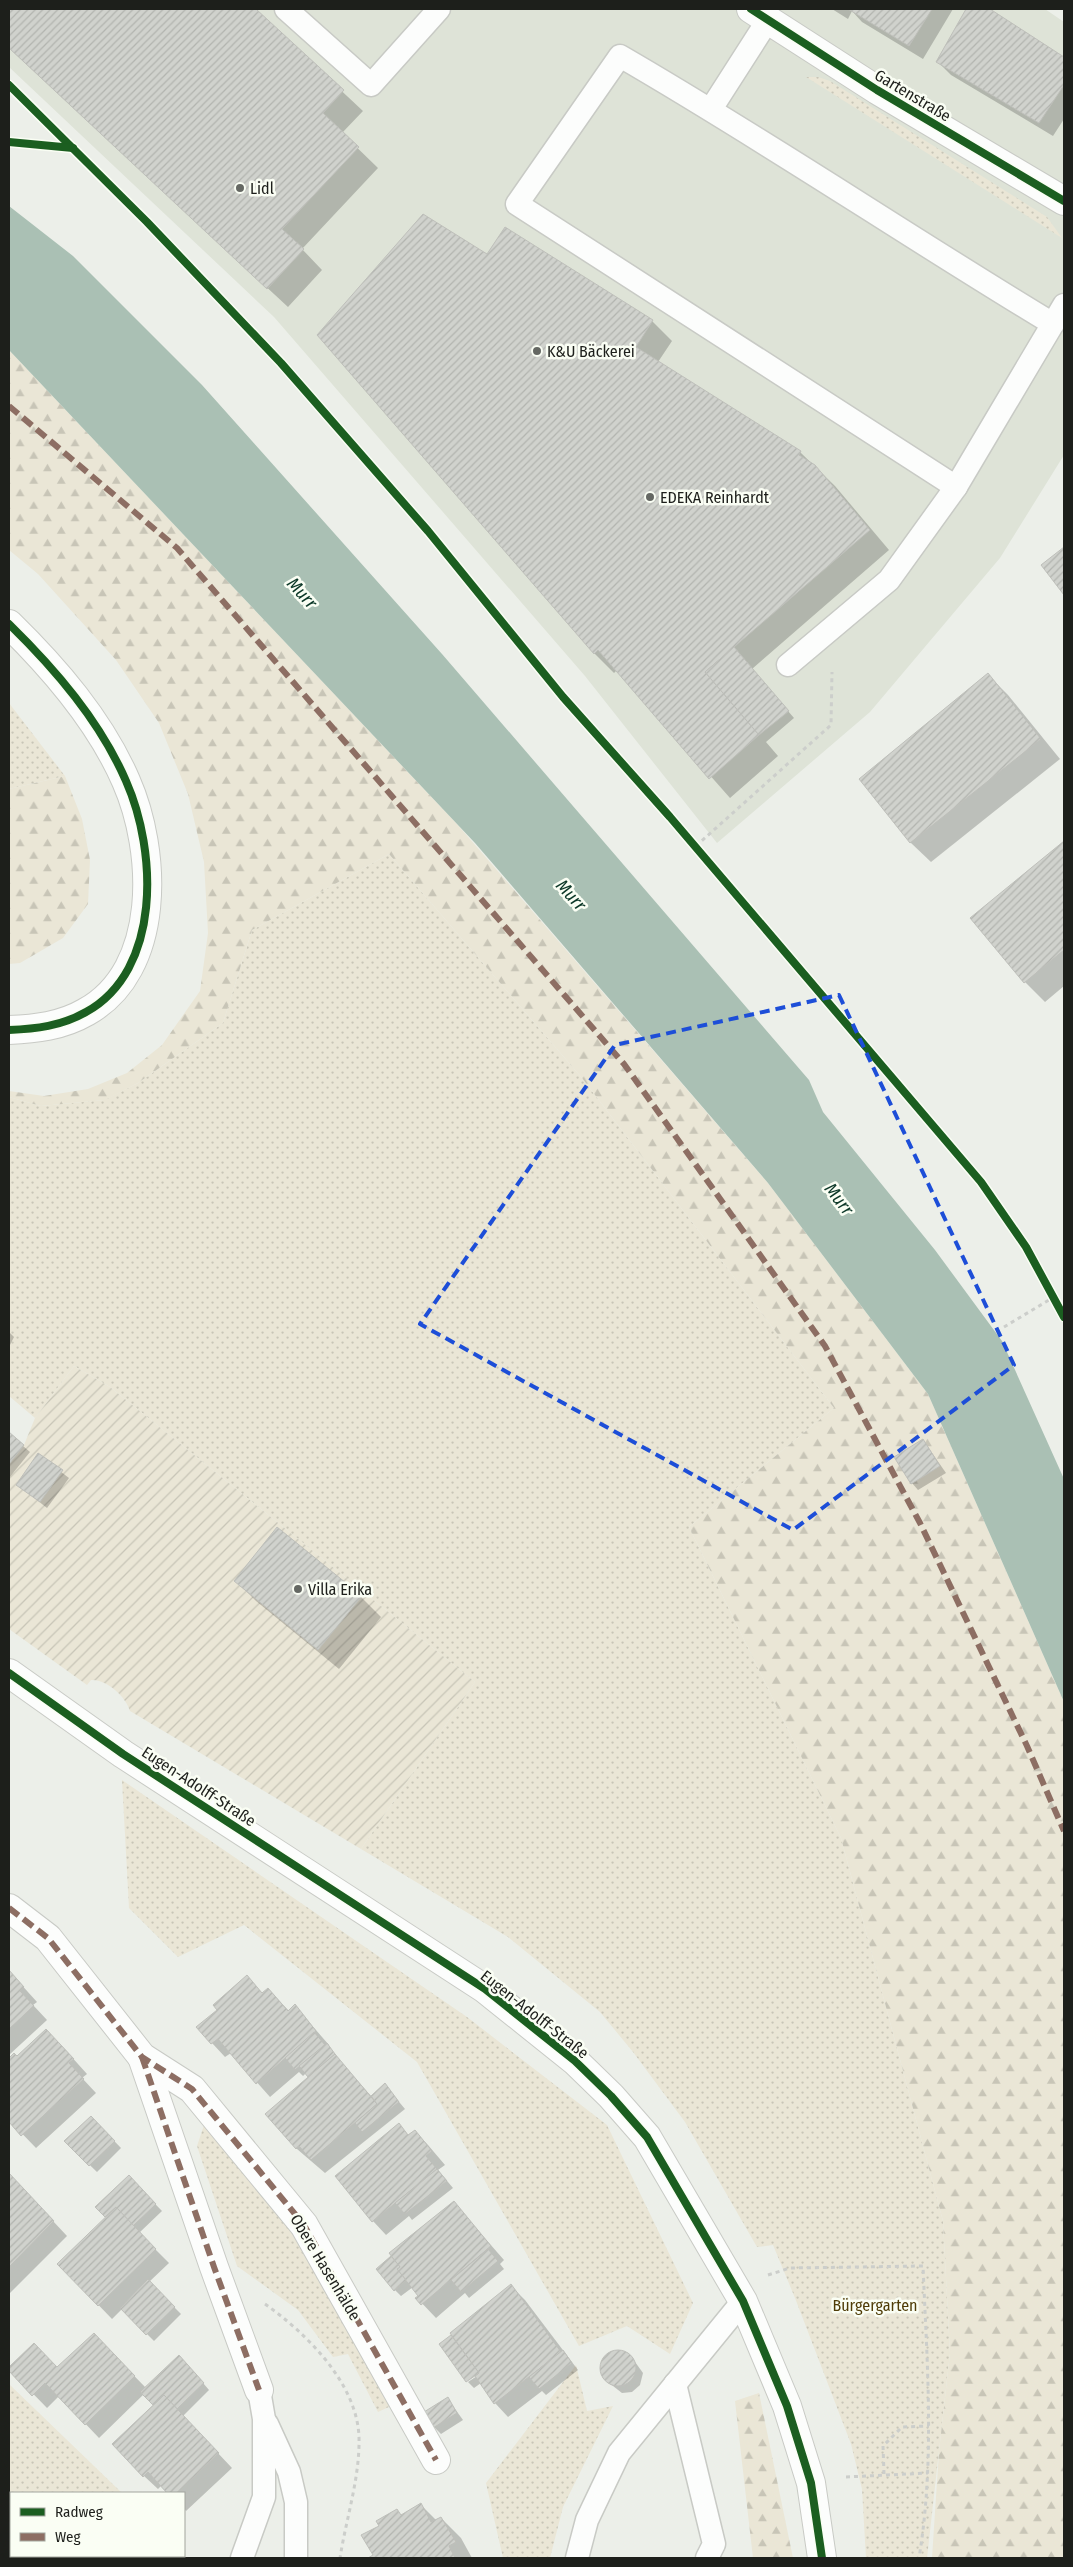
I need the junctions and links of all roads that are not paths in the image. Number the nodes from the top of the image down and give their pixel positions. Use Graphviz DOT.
graph roads {
  1 [pos="286,9"];
  2 [pos="439,9"];
  3 [pos="760,15"];
  4 [pos="711,108"];
  5 [pos="1064,201"];
  6 [pos="1059,314"];
  7 [pos="956,487"];
  8 [pos="9,624"];
  9 [pos="788,665"];
  10 [pos="9,1030"];
  11 [pos="9,1673"];
  12 [pos="9,1908"];
  13 [pos="142,2057"];
  14 [pos="743,2301"];
  15 [pos="675,2384"];
  16 [pos="260,2390"];
  17 [pos="264,2419"];
  18 [pos="436,2460"];
  19 [pos="583,2552"];
  20 [pos="242,2558"];
  21 [pos="296,2558"];
  22 [pos="707,2558"];
  23 [pos="822,2558"];
  1 -- 2 [label="lane"];
  3 -- 4 [label="lane"];
  3 -- 5 [label="street, Gartenstraße"];
  4 -- 6 [label="lane"];
  4 -- 7 [label="lane"];
  6 -- 7 [label="lane"];
  7 -- 9 [label="lane"];
  8 -- 10 [label="street"];
  11 -- 14 [label="street, Eugen-Adolff-Straße"];
  12 -- 13 [label="street, Obere Hasenhälde"];
  13 -- 16 [label="street, Obere Hasenhälde"];
  13 -- 18 [label="street, Obere Hasenhälde"];
  14 -- 15 [label="lane"];
  14 -- 23 [label="street, Eugen-Adolff-Straße"];
  15 -- 19 [label="lane"];
  15 -- 22 [label="lane"];
  16 -- 17 [label="lane"];
  17 -- 20 [label="lane"];
  17 -- 21 [label="lane"];
}
